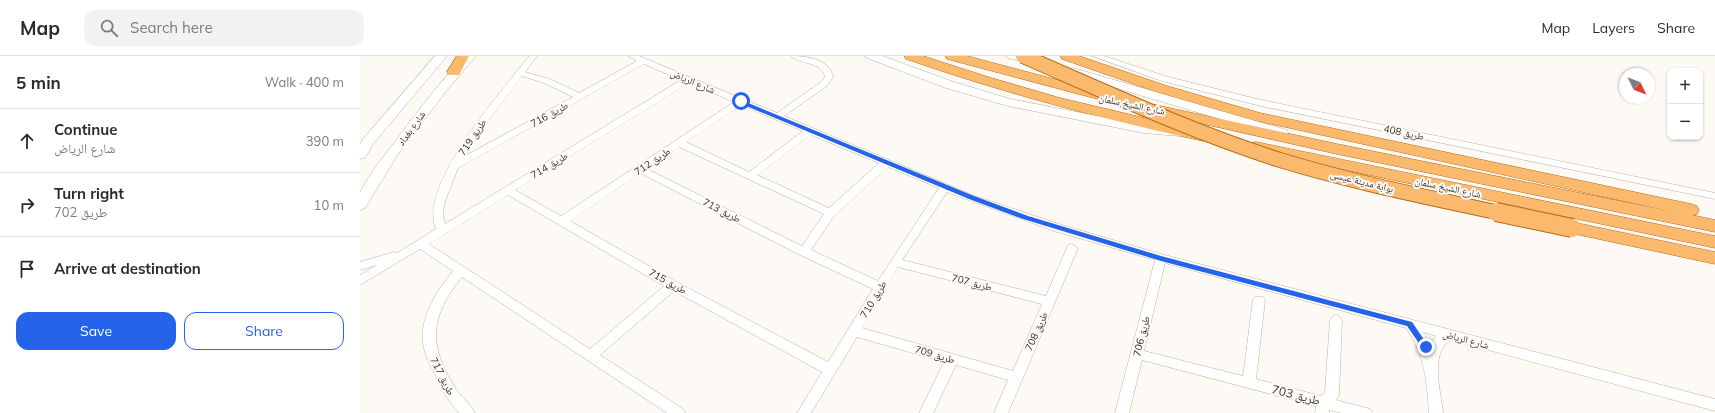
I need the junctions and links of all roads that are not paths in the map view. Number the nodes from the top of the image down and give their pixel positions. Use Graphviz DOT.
graph roads {
  1 [pos="440,56"];
  2 [pos="463,56"];
  3 [pos="470,56"];
  4 [pos="474,56"];
  5 [pos="533,56"];
  6 [pos="632,56"];
  7 [pos="795,56"];
  8 [pos="871,56"];
  9 [pos="910,56"];
  10 [pos="952,56"];
  11 [pos="1012,56"];
  12 [pos="1023,56"];
  13 [pos="1067,56"];
  14 [pos="1096,56"];
  15 [pos="644,61"];
  16 [pos="454,72"];
  17 [pos="520,73"];
  18 [pos="689,79"];
  19 [pos="580,96"];
  20 [pos="741,101"];
  21 [pos="777,117"];
  22 [pos="810,131"];
  23 [pos="1180,132"];
  24 [pos="364,143"];
  25 [pos="679,143"];
  26 [pos="1337,149"];
  27 [pos="360,156"];
  28 [pos="886,162"];
  29 [pos="454,166"];
  30 [pos="640,169"];
  31 [pos="750,176"];
  32 [pos="945,186"];
  33 [pos="507,190"];
  34 [pos="1715,196"];
  35 [pos="360,205"];
  36 [pos="830,213"];
  37 [pos="1715,215"];
  38 [pos="562,221"];
  39 [pos="1715,226"];
  40 [pos="442,230"];
  41 [pos="1715,242"];
  42 [pos="420,244"];
  43 [pos="1072,248"];
  44 [pos="408,251"];
  45 [pos="804,252"];
  46 [pos="1161,258"];
  47 [pos="1715,258"];
  48 [pos="895,262"];
  49 [pos="360,266"];
  50 [pos="460,271"];
  51 [pos="360,281"];
  52 [pos="673,285"];
  53 [pos="880,288"];
  54 [pos="1259,300"];
  55 [pos="1049,301"];
  56 [pos="1336,320"];
  57 [pos="1410,324"];
  58 [pos="854,331"];
  59 [pos="1450,335"];
  60 [pos="1137,354"];
  61 [pos="591,356"];
  62 [pos="952,359"];
  63 [pos="1431,365"];
  64 [pos="830,370"];
  65 [pos="1016,377"];
  66 [pos="1249,383"];
  67 [pos="1715,405"];
  68 [pos="1323,408"];
  69 [pos="468,413"];
  70 [pos="678,413"];
  71 [pos="804,413"];
  72 [pos="926,413"];
  73 [pos="1001,413"];
  74 [pos="1122,413"];
  75 [pos="1365,413"];
  76 [pos="1436,413"];
  1 -- 24 [label="main road"];
  2 -- 16 [label="main road"];
  3 -- 16 [label="main road, شارع بغداد"];
  4 -- 16 [label="main road"];
  5 -- 17 [label="street, طريق 719"];
  6 -- 15 [label="street, شارع الرياض"];
  7 -- 21 [label="street"];
  8 -- 23 [label="main road, شارع الشيخ سلمان"];
  9 -- 23 [label="main road, شارع الشيخ سلمان"];
  10 -- 26 [label="main road, شارع الشيخ سلمان"];
  11 -- 26 [label="main road, شارع الشيخ سلمان"];
  12 -- 47 [label="main road, بوابة مدينة عيسى, bridge"];
  13 -- 37 [label="main road"];
  14 -- 34 [label="street, طريق 408"];
  15 -- 18 [label="street, شارع الرياض"];
  15 -- 19 [label="street, طريق 716"];
  16 -- 35 [label="main road, شارع بغداد"];
  17 -- 19 [label="street"];
  17 -- 29 [label="street, طريق 719"];
  18 -- 20 [label="street, شارع الرياض"];
  18 -- 33 [label="street, طريق 714"];
  19 -- 29 [label="street, طريق 716"];
  20 -- 21 [label="street, شارع الرياض"];
  20 -- 25 [label="street, طريق 712"];
  21 -- 22 [label="street, شارع الرياض"];
  22 -- 28 [label="street, شارع الرياض"];
  22 -- 31 [label="street"];
  23 -- 41 [label="main road, شارع الشيخ سلمان"];
  24 -- 27 [label="main road"];
  25 -- 30 [label="street, طريق 712"];
  25 -- 31 [label="street"];
  26 -- 39 [label="main road, شارع الشيخ سلمان"];
  28 -- 32 [label="street, شارع الرياض"];
  28 -- 36 [label="street"];
  29 -- 40 [label="street, طريق 719"];
  30 -- 38 [label="street, طريق 712"];
  30 -- 45 [label="street, طريق 713"];
  31 -- 36 [label="street"];
  32 -- 46 [label="street, شارع الرياض"];
  32 -- 48 [label="street, طريق 710"];
  33 -- 38 [label="street, طريق 715"];
  33 -- 40 [label="street, طريق 714"];
  36 -- 45 [label="street"];
  38 -- 52 [label="street, طريق 715"];
  40 -- 42 [label="street, طريق 714"];
  42 -- 44 [label="street, طريق 714"];
  42 -- 50 [label="street"];
  43 -- 55 [label="street, طريق 708"];
  44 -- 49 [label="street, طريق 714"];
  44 -- 51 [label="street, طريق 714"];
  45 -- 53 [label="street, طريق 713"];
  46 -- 57 [label="street, شارع الرياض"];
  46 -- 60 [label="street, طريق 706"];
  48 -- 53 [label="street, طريق 710"];
  48 -- 55 [label="street, طريق 707"];
  50 -- 61 [label="street"];
  50 -- 69 [label="street, طريق 717"];
  52 -- 61 [label="street"];
  52 -- 64 [label="street, طريق 715"];
  53 -- 58 [label="street, طريق 710"];
  54 -- 66 [label="street"];
  55 -- 65 [label="street, طريق 708"];
  56 -- 68 [label="street"];
  57 -- 59 [label="street, شارع الرياض"];
  57 -- 63 [label="street"];
  58 -- 62 [label="street, طريق 709"];
  58 -- 64 [label="street, طريق 710"];
  59 -- 63 [label="street"];
  59 -- 67 [label="street, شارع الرياض"];
  60 -- 66 [label="street, طريق 703"];
  60 -- 74 [label="street, طريق 706"];
  61 -- 70 [label="street"];
  62 -- 65 [label="street, طريق 709"];
  62 -- 72 [label="street"];
  63 -- 76 [label="street"];
  64 -- 71 [label="street, طريق 710"];
  65 -- 73 [label="street, طريق 708"];
  66 -- 68 [label="street, طريق 703"];
  68 -- 75 [label="street, طريق 703"];
}
